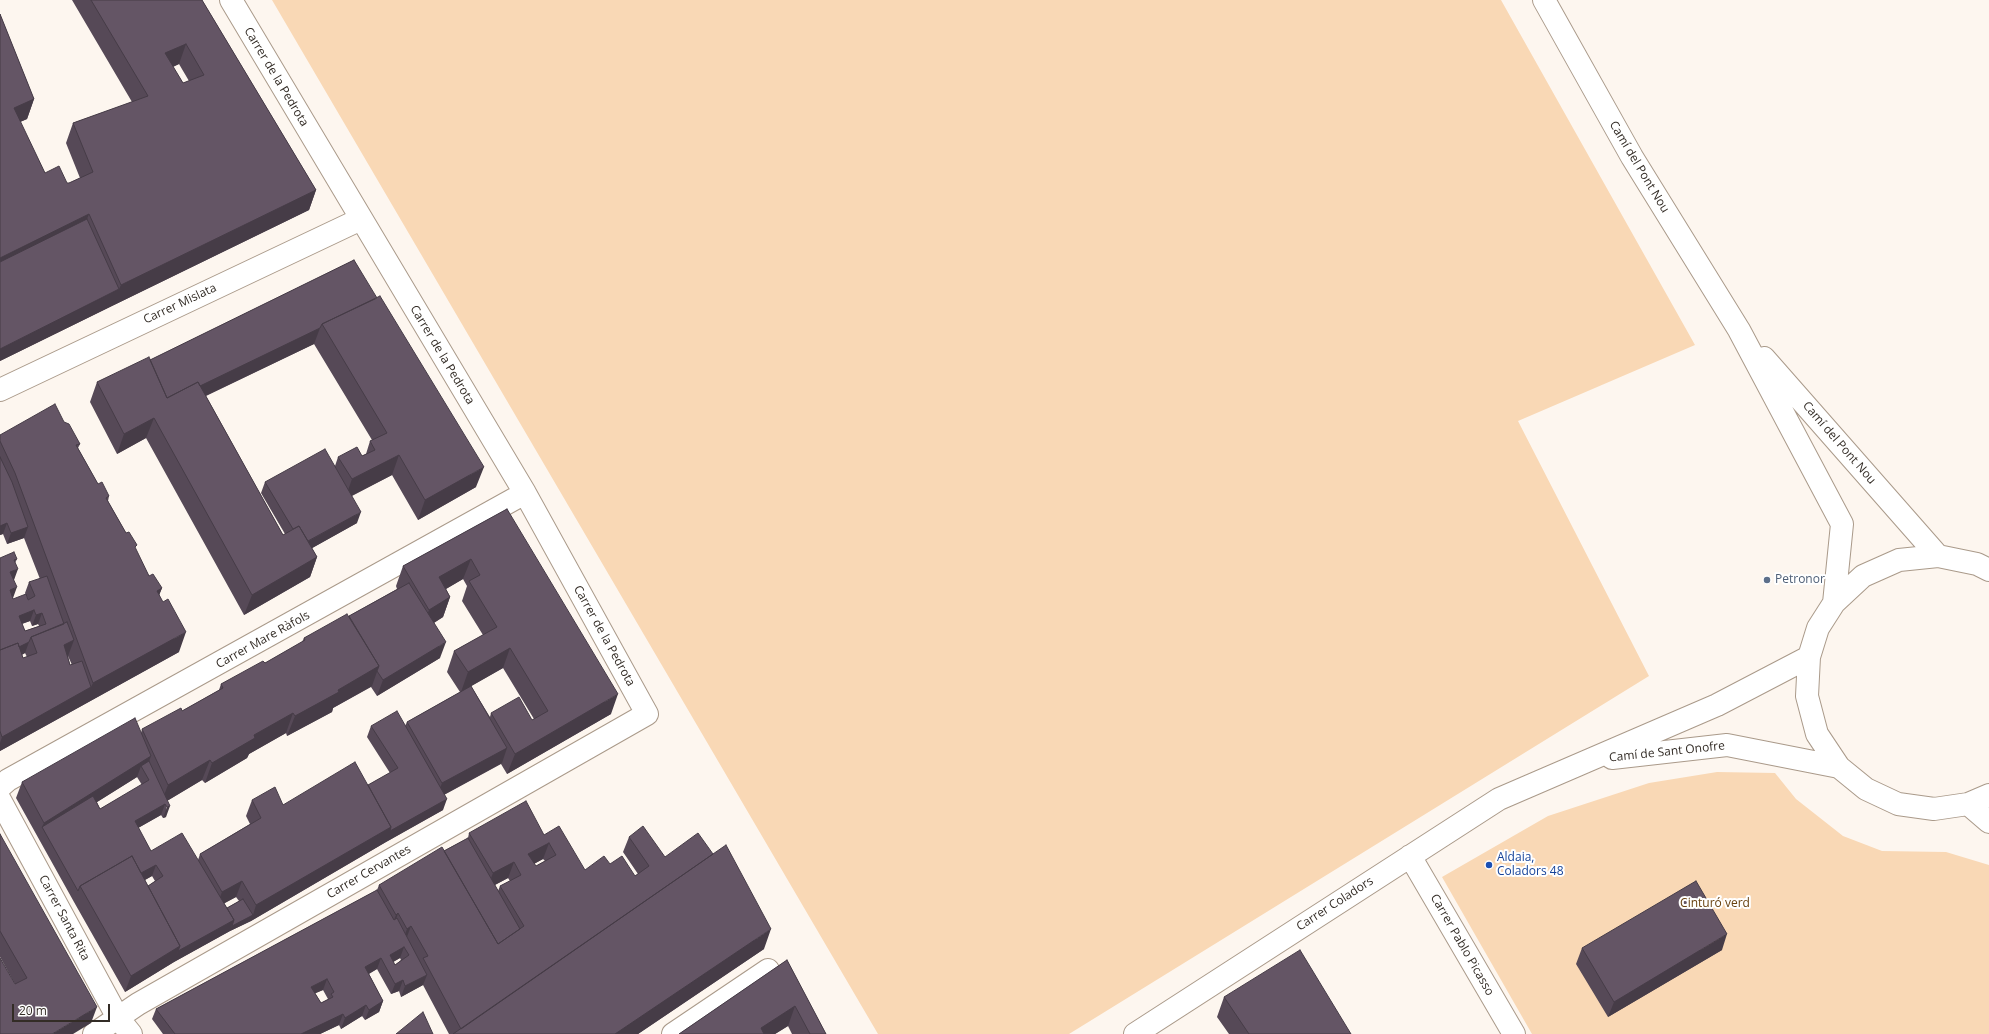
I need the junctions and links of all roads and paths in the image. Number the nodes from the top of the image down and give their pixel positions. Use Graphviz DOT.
graph roads {
  1 [pos="231,0"];
  2 [pos="1544,0"];
  3 [pos="361,219"];
  4 [pos="1739,330"];
  5 [pos="0,390"];
  6 [pos="525,493"];
  7 [pos="1938,556"];
  8 [pos="1989,570"];
  9 [pos="1834,603"];
  10 [pos="1809,657"];
  11 [pos="647,714"];
  12 [pos="1589,761"];
  13 [pos="1839,767"];
  14 [pos="1540,782"];
  15 [pos="0,787"];
  16 [pos="1989,795"];
  17 [pos="0,800"];
  18 [pos="1968,804"];
  19 [pos="1989,822"];
  20 [pos="1410,856"];
  21 [pos="768,970"];
  22 [pos="125,1026"];
  23 [pos="1163,1026"];
  24 [pos="94,1034"];
  25 [pos="673,1034"];
  26 [pos="1135,1034"];
  27 [pos="1514,1034"];
  1 -- 3 [label="street, Carrer de la Pedrota"];
  2 -- 4 [label="street, Camí del Pont Nou"];
  3 -- 5 [label="street, Carrer Mislata"];
  3 -- 6 [label="street, Carrer de la Pedrota"];
  4 -- 7 [label="street, Camí del Pont Nou"];
  4 -- 9 [label="street, Camí del Pont Nou"];
  6 -- 11 [label="street, Carrer de la Pedrota"];
  6 -- 15 [label="street, Carrer Mare Ràfols"];
  7 -- 8 [label="street"];
  7 -- 9 [label="street"];
  9 -- 10 [label="street"];
  10 -- 12 [label="street, Camí de Sant Onofre"];
  10 -- 13 [label="street"];
  11 -- 22 [label="street, Carrer Cervantes"];
  12 -- 13 [label="street, Camí de Sant Onofre"];
  12 -- 14 [label="street, Camí de Sant Onofre"];
  13 -- 18 [label="street"];
  14 -- 20 [label="street, Carrer Coladors"];
  16 -- 18 [label="street"];
  17 -- 22 [label="street, Carrer Santa Rita"];
  18 -- 19 [label="street"];
  20 -- 23 [label="street, Carrer Coladors"];
  20 -- 27 [label="street, Carrer Pablo Picasso"];
  21 -- 25 [label="street"];
  22 -- 24 [label="street, Carrer Cervantes"];
  23 -- 26 [label="street, Carrer Coladors"];
}
